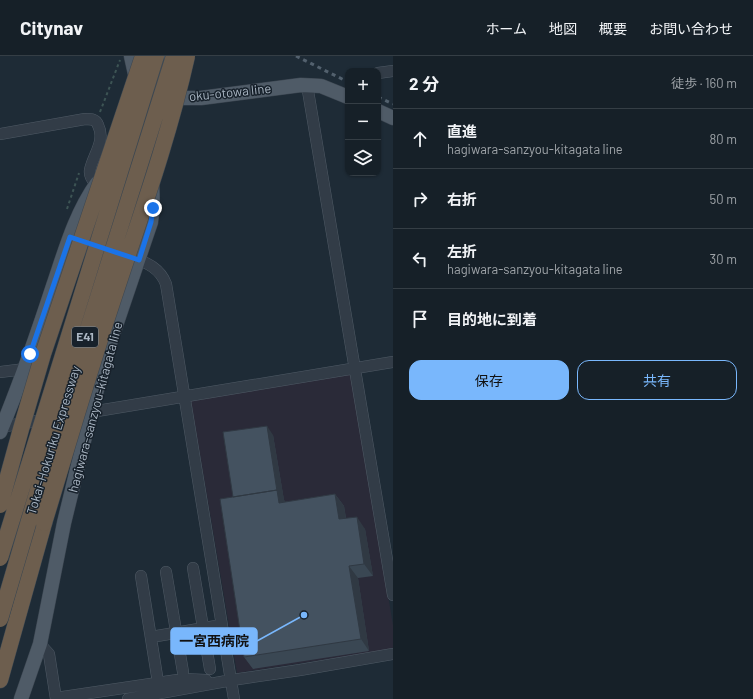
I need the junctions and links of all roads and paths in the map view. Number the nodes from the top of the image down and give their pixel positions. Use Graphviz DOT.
graph roads {
  1 [pos="131,56"];
  2 [pos="144,56"];
  3 [pos="156,56"];
  4 [pos="164,56"];
  5 [pos="174,56"];
  6 [pos="187,56"];
  7 [pos="393,71"];
  8 [pos="381,73"];
  9 [pos="307,85"];
  10 [pos="154,91"];
  11 [pos="345,96"];
  12 [pos="381,112"];
  13 [pos="393,118"];
  14 [pos="0,134"];
  15 [pos="96,184"];
  16 [pos="70,237"];
  17 [pos="139,260"];
  18 [pos="393,362"];
  19 [pos="355,368"];
  20 [pos="25,369"];
  21 [pos="0,372"];
  22 [pos="184,397"];
  23 [pos="91,412"];
  24 [pos="1,429"];
  25 [pos="0,506"];
  26 [pos="0,558"];
  27 [pos="192,568"];
  28 [pos="166,572"];
  29 [pos="141,576"];
  30 [pos="393,595"];
  31 [pos="0,619"];
  32 [pos="222,625"];
  33 [pos="203,628"];
  34 [pos="176,633"];
  35 [pos="151,637"];
  36 [pos="40,644"];
  37 [pos="393,654"];
  38 [pos="210,669"];
  39 [pos="183,672"];
  40 [pos="157,676"];
  41 [pos="0,680"];
  42 [pos="232,680"];
  43 [pos="21,699"];
  44 [pos="56,699"];
  45 [pos="128,699"];
  46 [pos="165,699"];
  47 [pos="234,699"];
  1 -- 10 [label="main road, oku-otowa line"];
  2 -- 25 [label="highway, bridge"];
  3 -- 26 [label="highway, Tokai-Hokuriku Expressway / E41, bridge"];
  4 -- 10 [label="main road, hagiwara-sanzyou-kitagata line"];
  5 -- 31 [label="highway, Tokai-Hokuriku Expressway / E41, bridge"];
  6 -- 41 [label="highway, bridge"];
  7 -- 8 [label="street"];
  9 -- 10 [label="main road, oku-otowa line"];
  9 -- 11 [label="main road, oku-otowa line"];
  9 -- 19 [label="street"];
  10 -- 15 [label="main road, hagiwara-sanzyou-kitagata line"];
  10 -- 17 [label="main road, hagiwara-sanzyou-kitagata line"];
  12 -- 13 [label="main road"];
  14 -- 15 [label="street"];
  15 -- 16 [label="main road, hagiwara-sanzyou-kitagata line"];
  16 -- 17 [label="street"];
  16 -- 20 [label="main road, hagiwara-sanzyou-kitagata line"];
  17 -- 22 [label="street"];
  17 -- 23 [label="main road, hagiwara-sanzyou-kitagata line"];
  18 -- 19 [label="street"];
  19 -- 22 [label="street"];
  19 -- 30 [label="street"];
  20 -- 21 [label="street"];
  20 -- 24 [label="main road, hagiwara-sanzyou-kitagata line"];
  22 -- 23 [label="street"];
  22 -- 32 [label="street"];
  23 -- 24 [label="street"];
  23 -- 36 [label="main road, hagiwara-sanzyou-kitagata line"];
  27 -- 33 [label="street"];
  28 -- 34 [label="street"];
  29 -- 35 [label="street"];
  32 -- 33 [label="street"];
  32 -- 42 [label="street"];
  33 -- 34 [label="street"];
  33 -- 38 [label="street"];
  34 -- 35 [label="street"];
  34 -- 39 [label="street"];
  35 -- 40 [label="street"];
  36 -- 43 [label="main road, hagiwara-sanzyou-kitagata line"];
  36 -- 44 [label="street"];
  37 -- 42 [label="street"];
  42 -- 44 [label="street"];
  42 -- 45 [label="street"];
  42 -- 46 [label="street"];
  42 -- 47 [label="street"];
}
